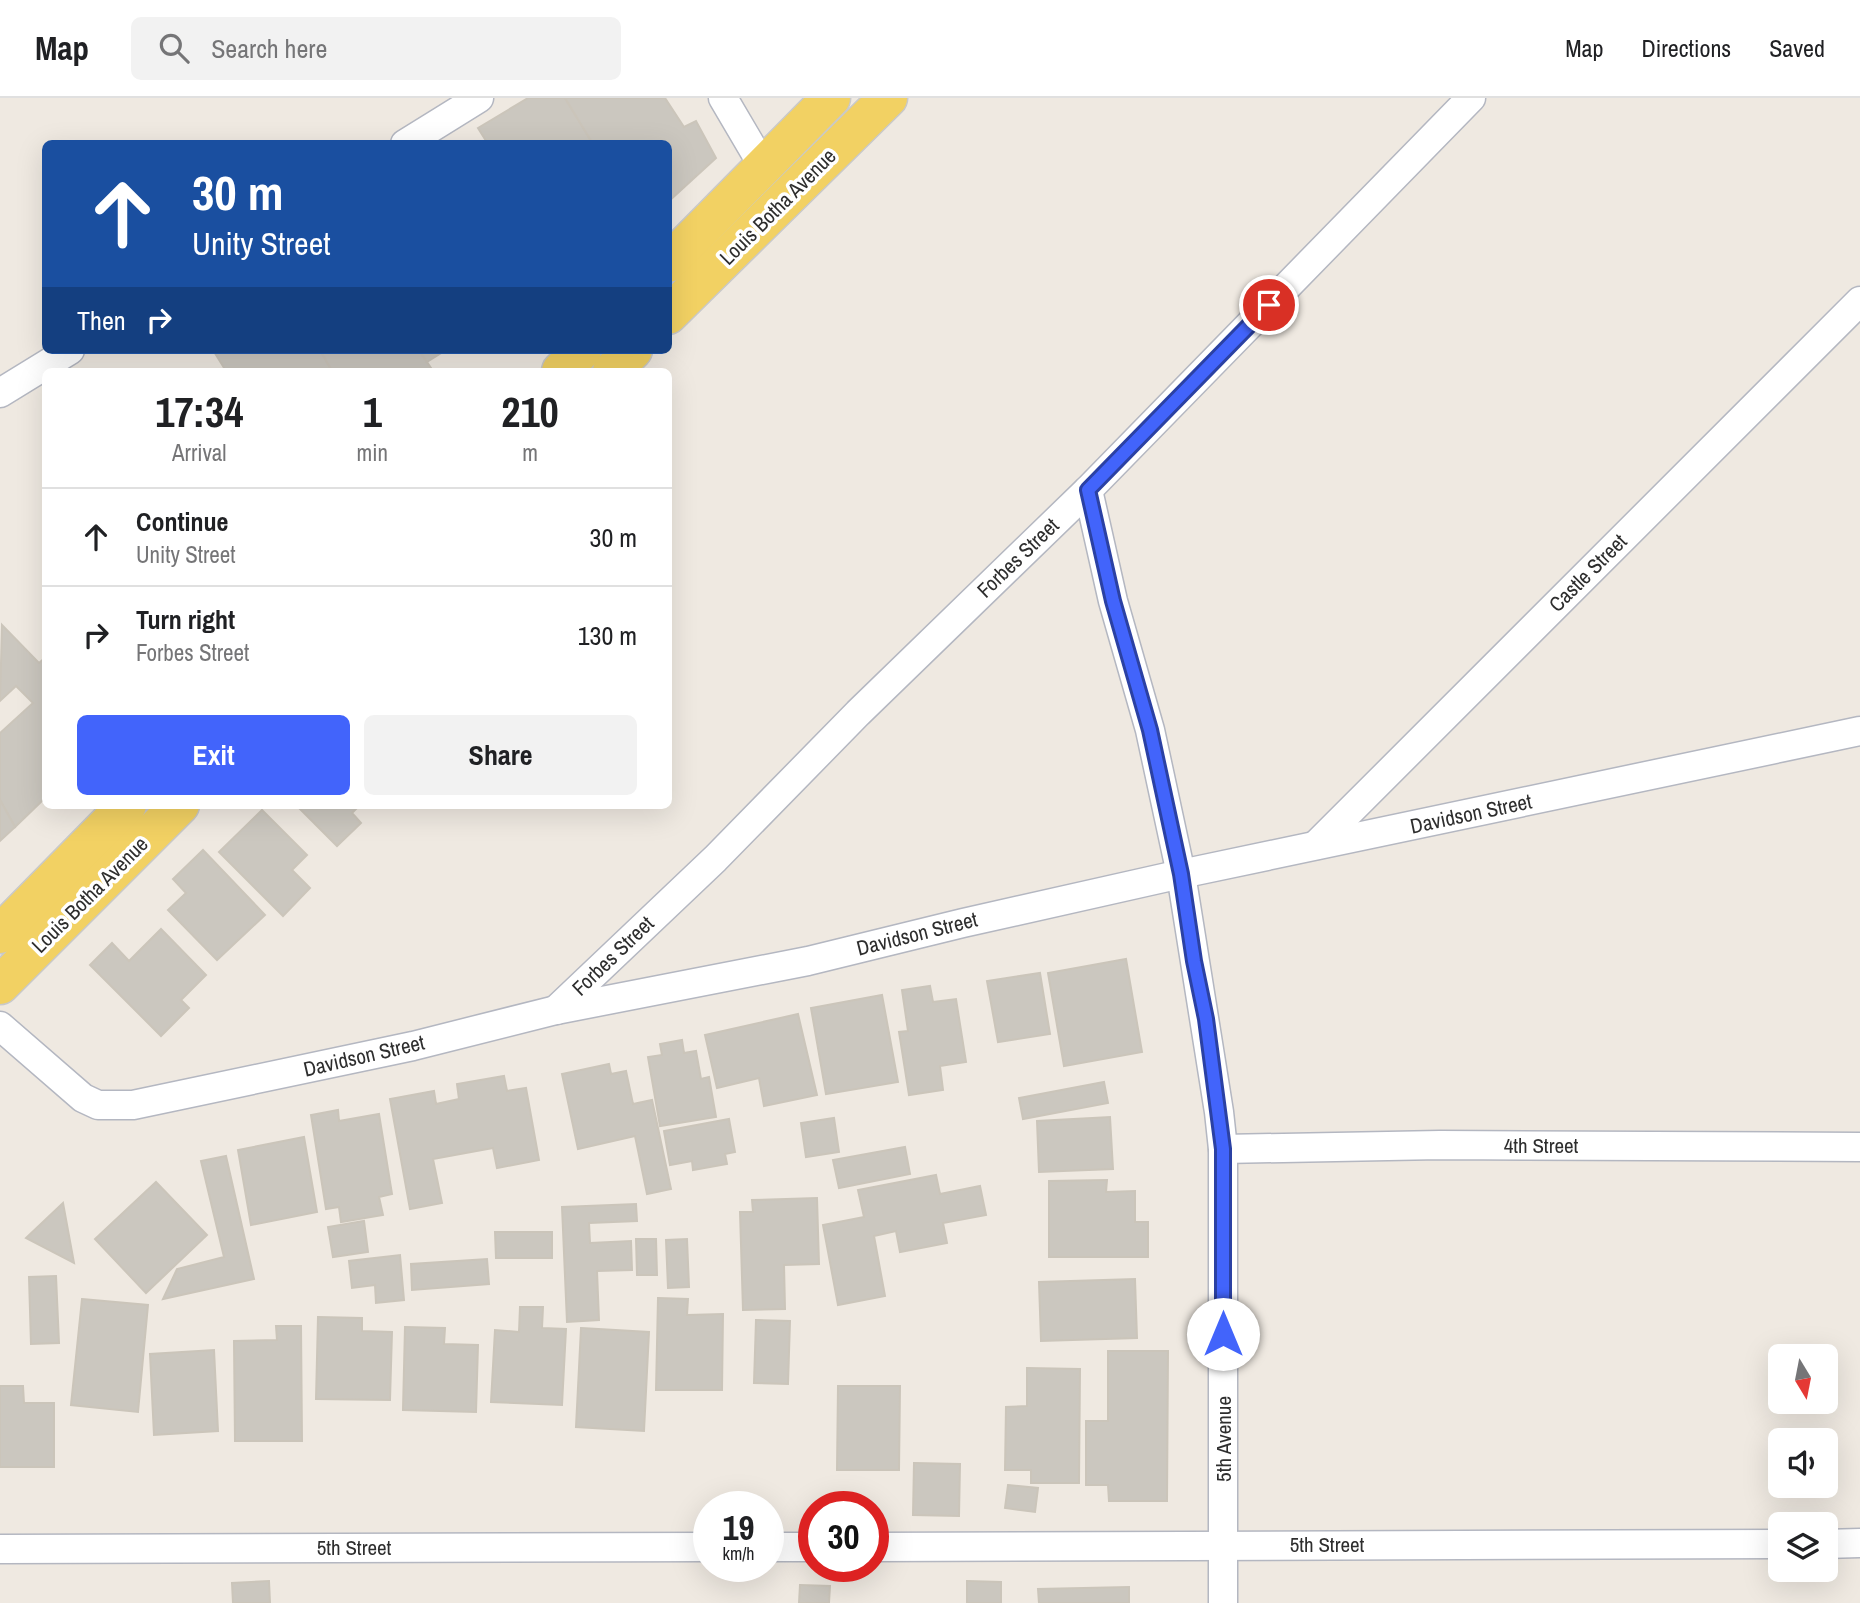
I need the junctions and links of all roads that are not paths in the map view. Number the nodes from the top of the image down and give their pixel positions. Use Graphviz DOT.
graph roads {
  1 [pos="479,98"];
  2 [pos="723,98"];
  3 [pos="831,98"];
  4 [pos="888,98"];
  5 [pos="1471,98"];
  6 [pos="411,140"];
  7 [pos="763,166"];
  8 [pos="672,259"];
  9 [pos="1860,301"];
  10 [pos="672,311"];
  11 [pos="63,354"];
  12 [pos="578,354"];
  13 [pos="629,354"];
  14 [pos="564,368"];
  15 [pos="615,368"];
  16 [pos="0,393"];
  17 [pos="1088,490"];
  18 [pos="1860,731"];
  19 [pos="123,809"];
  20 [pos="176,809"];
  21 [pos="1316,845"];
  22 [pos="1181,874"];
  23 [pos="0,934"];
  24 [pos="0,985"];
  25 [pos="556,1010"];
  26 [pos="0,1026"];
  27 [pos="1860,1147"];
  28 [pos="1223,1149"];
  29 [pos="1860,1543"];
  30 [pos="1768,1544"];
  31 [pos="1838,1544"];
  32 [pos="1224,1546"];
  33 [pos="693,1547"];
  34 [pos="889,1547"];
  35 [pos="0,1549"];
  36 [pos="1223,1603"];
  1 -- 6 [label="street"];
  2 -- 7 [label="street"];
  3 -- 7 [label="main road, Louis Botha Avenue"];
  4 -- 10 [label="main road, Louis Botha Avenue"];
  5 -- 17 [label="street, Forbes Street"];
  7 -- 8 [label="main road, Louis Botha Avenue"];
  9 -- 21 [label="street, Castle Street"];
  11 -- 16 [label="street"];
  12 -- 14 [label="main road"];
  13 -- 15 [label="main road"];
  17 -- 22 [label="street, 5th Avenue"];
  17 -- 25 [label="street, Forbes Street"];
  18 -- 21 [label="street, Davidson Street"];
  19 -- 23 [label="main road, Louis Botha Avenue"];
  20 -- 24 [label="main road, Louis Botha Avenue"];
  21 -- 22 [label="street, Davidson Street"];
  22 -- 25 [label="street, Davidson Street"];
  22 -- 28 [label="street, 5th Avenue"];
  25 -- 26 [label="street, Davidson Street"];
  27 -- 28 [label="street, 4th Street"];
  28 -- 32 [label="street, 5th Avenue"];
  29 -- 31 [label="street"];
  30 -- 32 [label="street, 5th Street"];
  32 -- 34 [label="street, 5th Street"];
  32 -- 36 [label="street, 5th Avenue"];
  33 -- 35 [label="street, 5th Street"];
}
